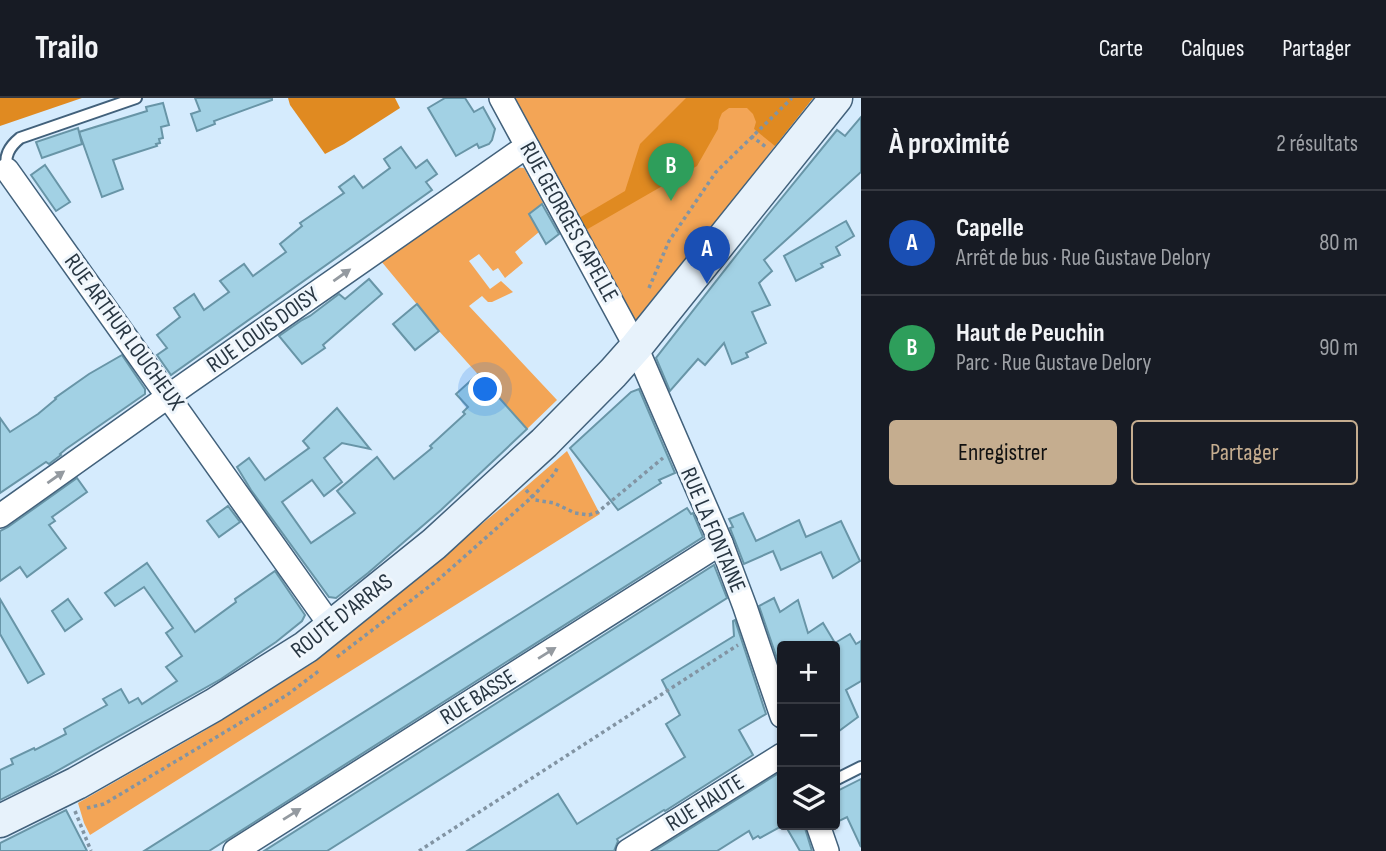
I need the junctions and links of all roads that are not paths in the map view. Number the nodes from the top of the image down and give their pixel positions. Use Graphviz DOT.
graph roads {
  1 [pos="136,98"];
  2 [pos="501,98"];
  3 [pos="836,98"];
  4 [pos="528,148"];
  5 [pos="7,170"];
  6 [pos="636,347"];
  7 [pos="169,396"];
  8 [pos="0,516"];
  9 [pos="721,543"];
  10 [pos="331,626"];
  11 [pos="778,704"];
  12 [pos="777,758"];
  13 [pos="861,767"];
  14 [pos="840,778"];
  15 [pos="0,821"];
  16 [pos="820,830"];
  17 [pos="235,851"];
  18 [pos="628,851"];
  19 [pos="827,851"];
  1 -- 5 [label="lane, RUE ARTHUR LOUCHEUX"];
  2 -- 4 [label="street, RUE GEORGES CAPELLE"];
  3 -- 6 [label="main road, ROUTE D'ARRAS"];
  4 -- 6 [label="street, RUE GEORGES CAPELLE"];
  7 -- 4 [label="street, RUE LOUIS DOISY, one-way"];
  5 -- 7 [label="street, RUE ARTHUR LOUCHEUX"];
  6 -- 9 [label="street, RUE LA FONTAINE"];
  6 -- 10 [label="main road, ROUTE D'ARRAS"];
  8 -- 7 [label="street, RUE LOUIS DOISY, one-way"];
  7 -- 10 [label="street, RUE ARTHUR LOUCHEUX"];
  9 -- 11 [label="street, RUE LA FONTAINE"];
  17 -- 9 [label="street, RUE BASSE, one-way"];
  10 -- 15 [label="main road, ROUTE D'ARRAS"];
  12 -- 18 [label="street, RUE HAUTE"];
  13 -- 14 [label="lane"];
  16 -- 19 [label="street"];
}
